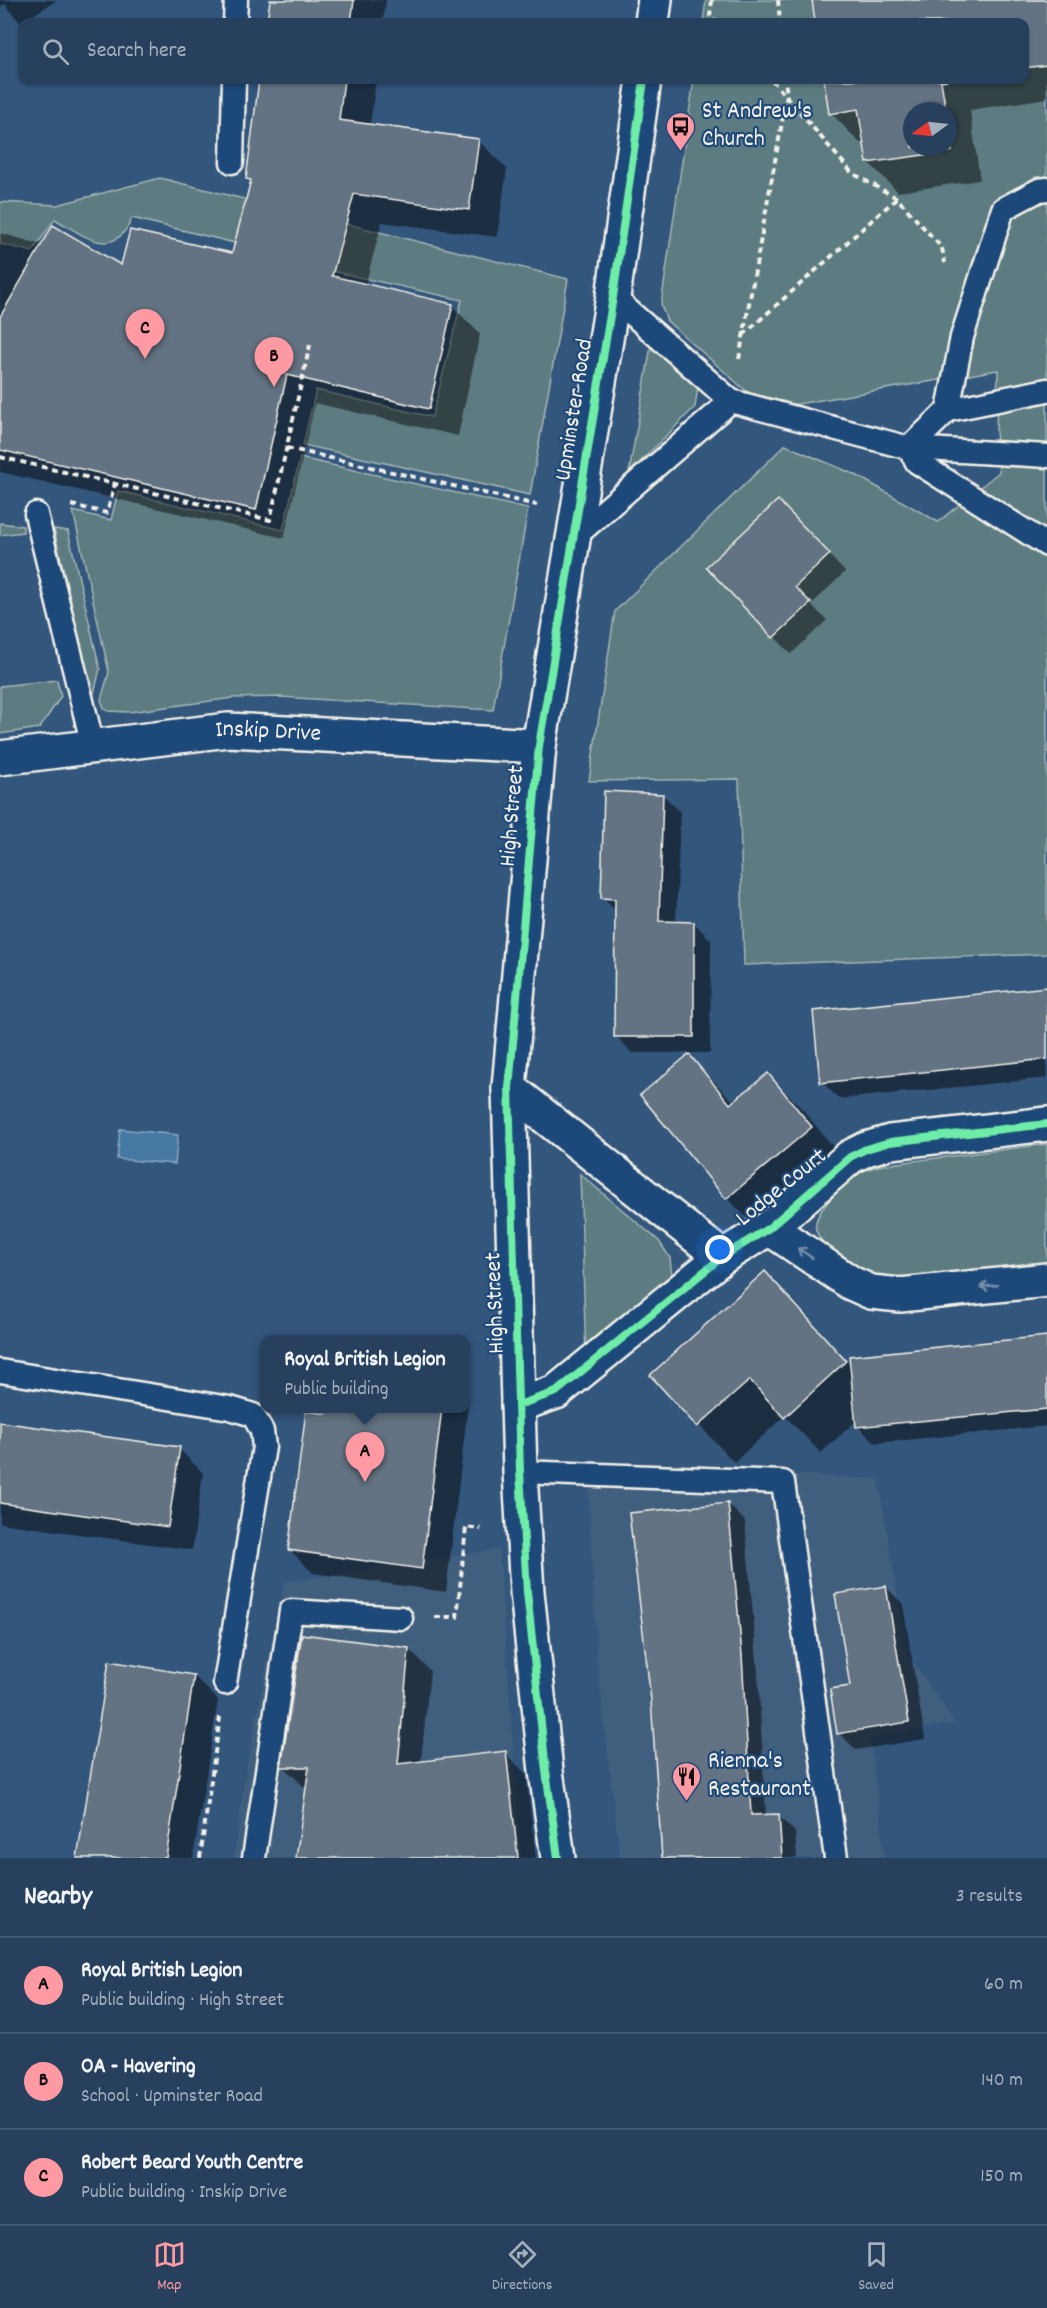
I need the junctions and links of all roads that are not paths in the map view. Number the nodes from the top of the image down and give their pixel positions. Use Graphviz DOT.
graph roads {
  1 [pos="236,0"];
  2 [pos="656,0"];
  3 [pos="235,18"];
  4 [pos="653,18"];
  5 [pos="234,84"];
  6 [pos="643,84"];
  7 [pos="232,162"];
  8 [pos="1047,189"];
  9 [pos="613,297"];
  10 [pos="1047,390"];
  11 [pos="731,401"];
  12 [pos="948,410"];
  13 [pos="909,448"];
  14 [pos="1047,456"];
  15 [pos="36,514"];
  16 [pos="575,526"];
  17 [pos="1047,545"];
  18 [pos="93,746"];
  19 [pos="539,746"];
  20 [pos="0,758"];
  21 [pos="509,1088"];
  22 [pos="1047,1124"];
  23 [pos="769,1228"];
  24 [pos="722,1257"];
  25 [pos="1047,1280"];
  26 [pos="0,1371"];
  27 [pos="518,1405"];
  28 [pos="520,1472"];
  29 [pos="401,1618"];
  30 [pos="225,1683"];
  31 [pos="254,1858"];
  32 [pos="558,1858"];
  33 [pos="836,1858"];
  1 -- 3 [label="lane"];
  2 -- 4 [label="main road"];
  5 -- 7 [label="lane"];
  6 -- 9 [label="main road, Upminster Road"];
  8 -- 12 [label="lane"];
  9 -- 11 [label="lane"];
  9 -- 16 [label="main road, Upminster Road"];
  10 -- 12 [label="lane"];
  11 -- 13 [label="lane"];
  11 -- 16 [label="lane"];
  12 -- 13 [label="lane"];
  13 -- 14 [label="lane"];
  13 -- 17 [label="lane"];
  15 -- 18 [label="lane"];
  16 -- 19 [label="main road, Upminster Road"];
  18 -- 19 [label="main road, Inskip Drive"];
  18 -- 20 [label="main road, Inskip Drive"];
  19 -- 21 [label="main road, High Street"];
  21 -- 24 [label="main road"];
  21 -- 27 [label="main road, High Street"];
  22 -- 23 [label="main road, Lodge Court"];
  23 -- 24 [label="main road, Lodge Court"];
  25 -- 23 [label="main road, Lodge Court, one-way"];
  24 -- 27 [label="main road, Lodge Court"];
  26 -- 30 [label="lane"];
  27 -- 28 [label="main road, High Street"];
  28 -- 32 [label="main road, High Street"];
  28 -- 33 [label="lane"];
  29 -- 31 [label="lane"];
}
